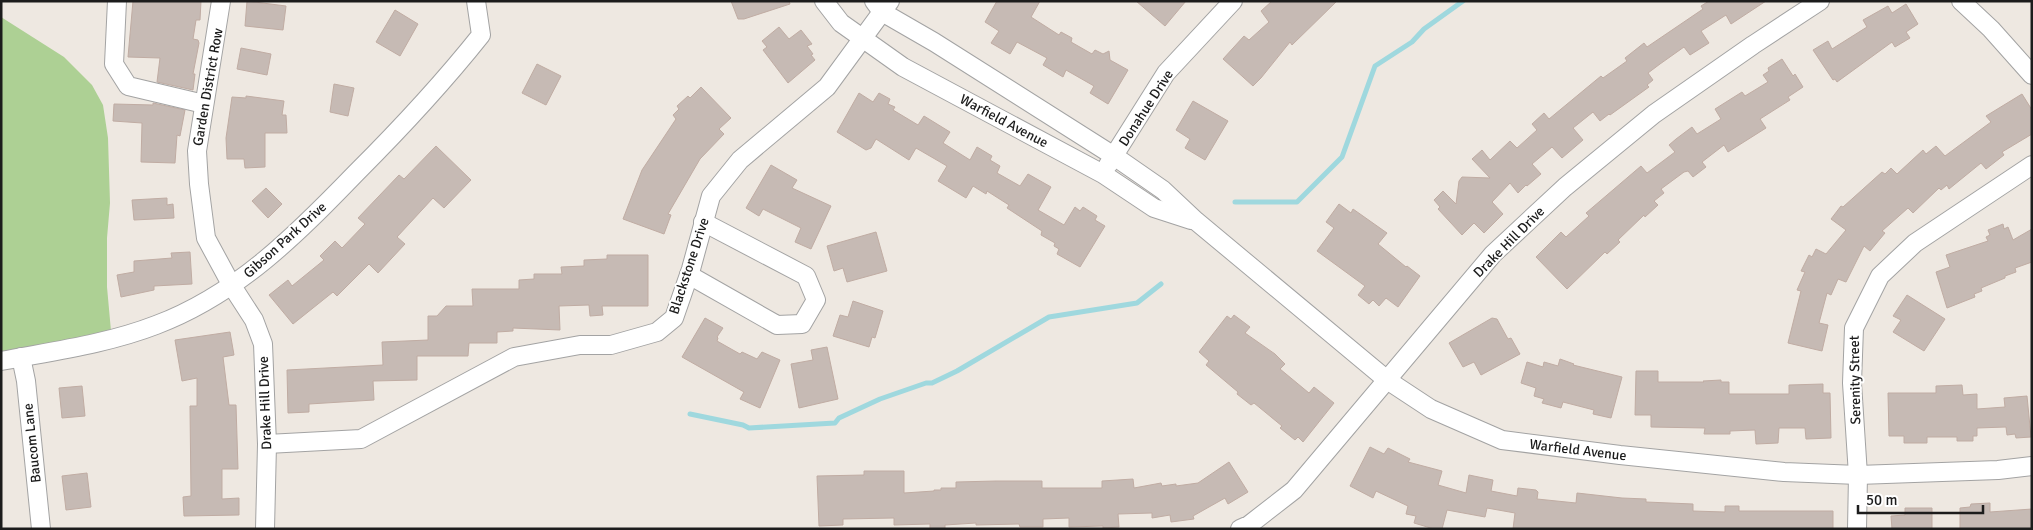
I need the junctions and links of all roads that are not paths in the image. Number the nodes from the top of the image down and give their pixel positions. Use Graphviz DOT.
graph roads {
  1 [pos="117,1"];
  2 [pos="221,1"];
  3 [pos="476,1"];
  4 [pos="824,1"];
  5 [pos="1233,1"];
  6 [pos="1820,1"];
  7 [pos="1962,1"];
  8 [pos="882,5"];
  9 [pos="863,40"];
  10 [pos="2032,75"];
  11 [pos="204,104"];
  12 [pos="1114,156"];
  13 [pos="2032,165"];
  14 [pos="1102,174"];
  15 [pos="703,222"];
  16 [pos="1196,222"];
  17 [pos="689,275"];
  18 [pos="232,286"];
  19 [pos="21,357"];
  20 [pos="1,360"];
  21 [pos="1387,380"];
  22 [pos="267,444"];
  23 [pos="2032,466"];
  24 [pos="1858,475"];
  25 [pos="41,529"];
  26 [pos="265,529"];
  27 [pos="1240,529"];
  28 [pos="1857,529"];
  1 -- 11 [label="street"];
  2 -- 11 [label="street, Garden District Row"];
  3 -- 18 [label="street, Gibson Park Drive"];
  4 -- 9 [label="street, Warfield Avenue"];
  5 -- 12 [label="street, Donahue Drive"];
  6 -- 21 [label="street, Drake Hill Drive"];
  7 -- 10 [label="street"];
  8 -- 9 [label="street, Blackstone Drive"];
  8 -- 12 [label="street, Warfield Avenue"];
  9 -- 14 [label="street, Warfield Avenue"];
  9 -- 15 [label="street, Blackstone Drive"];
  11 -- 18 [label="street, Garden District Row"];
  12 -- 14 [label="street, Donahue Drive"];
  12 -- 16 [label="street, Warfield Avenue"];
  13 -- 24 [label="street, Serenity Street"];
  14 -- 16 [label="street, Warfield Avenue"];
  15 -- 17 [label="street, Blackstone Drive"];
  15 -- 17 [label="street"];
  16 -- 21 [label="street, Warfield Avenue"];
  17 -- 22 [label="street, Blackstone Drive"];
  18 -- 19 [label="street, Gibson Park Drive"];
  18 -- 22 [label="street, Drake Hill Drive"];
  19 -- 20 [label="street, Gibson Park Drive"];
  19 -- 25 [label="street, Baucom Lane"];
  21 -- 24 [label="street, Warfield Avenue"];
  21 -- 27 [label="street, Drake Hill Drive"];
  22 -- 26 [label="street, Drake Hill Drive"];
  23 -- 24 [label="street, Warfield Avenue"];
  24 -- 28 [label="street, Serenity Street"];
}
